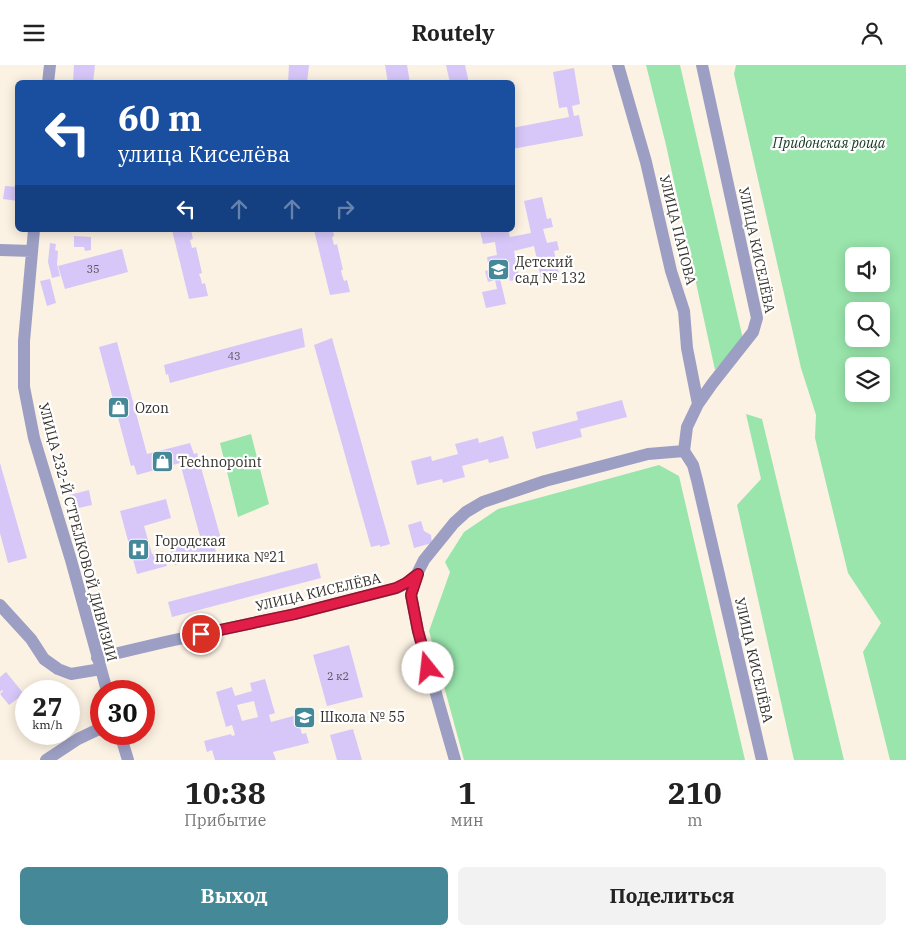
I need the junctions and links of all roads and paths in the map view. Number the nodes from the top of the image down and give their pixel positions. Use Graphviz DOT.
graph roads {
  1 [pos="50,65"];
  2 [pos="618,65"];
  3 [pos="702,65"];
  4 [pos="48,80"];
  5 [pos="34,232"];
  6 [pos="0,250"];
  7 [pos="32,251"];
  8 [pos="698,404"];
  9 [pos="684,451"];
  10 [pos="418,574"];
  11 [pos="0,605"];
  12 [pos="99,664"];
  13 [pos="104,680"];
  14 [pos="90,733"];
  15 [pos="123,745"];
  16 [pos="46,760"];
  17 [pos="128,760"];
  18 [pos="455,760"];
  19 [pos="762,760"];
  1 -- 4 [label="street"];
  2 -- 8 [label="street, УЛИЦА ПАПОВА"];
  3 -- 8 [label="street, УЛИЦА КИСЕЛЁВА"];
  5 -- 7 [label="street, УЛИЦА 232-Й СТРЕЛКОВОЙ ДИВИЗИИ"];
  6 -- 7 [label="street"];
  7 -- 12 [label="street, УЛИЦА 232-Й СТРЕЛКОВОЙ ДИВИЗИИ"];
  8 -- 9 [label="street, УЛИЦА КИСЕЛЁВА"];
  9 -- 10 [label="street, УЛИЦА КИСЕЛЁВА"];
  9 -- 19 [label="street, УЛИЦА КИСЕЛЁВА"];
  10 -- 12 [label="street, УЛИЦА КИСЕЛЁВА"];
  10 -- 18 [label="street"];
  11 -- 12 [label="street, УЛИЦА КИСЕЛЁВА"];
  12 -- 13 [label="street, УЛИЦА 232-Й СТРЕЛКОВОЙ ДИВИЗИИ"];
  14 -- 16 [label="street"];
  15 -- 17 [label="street"];
}
